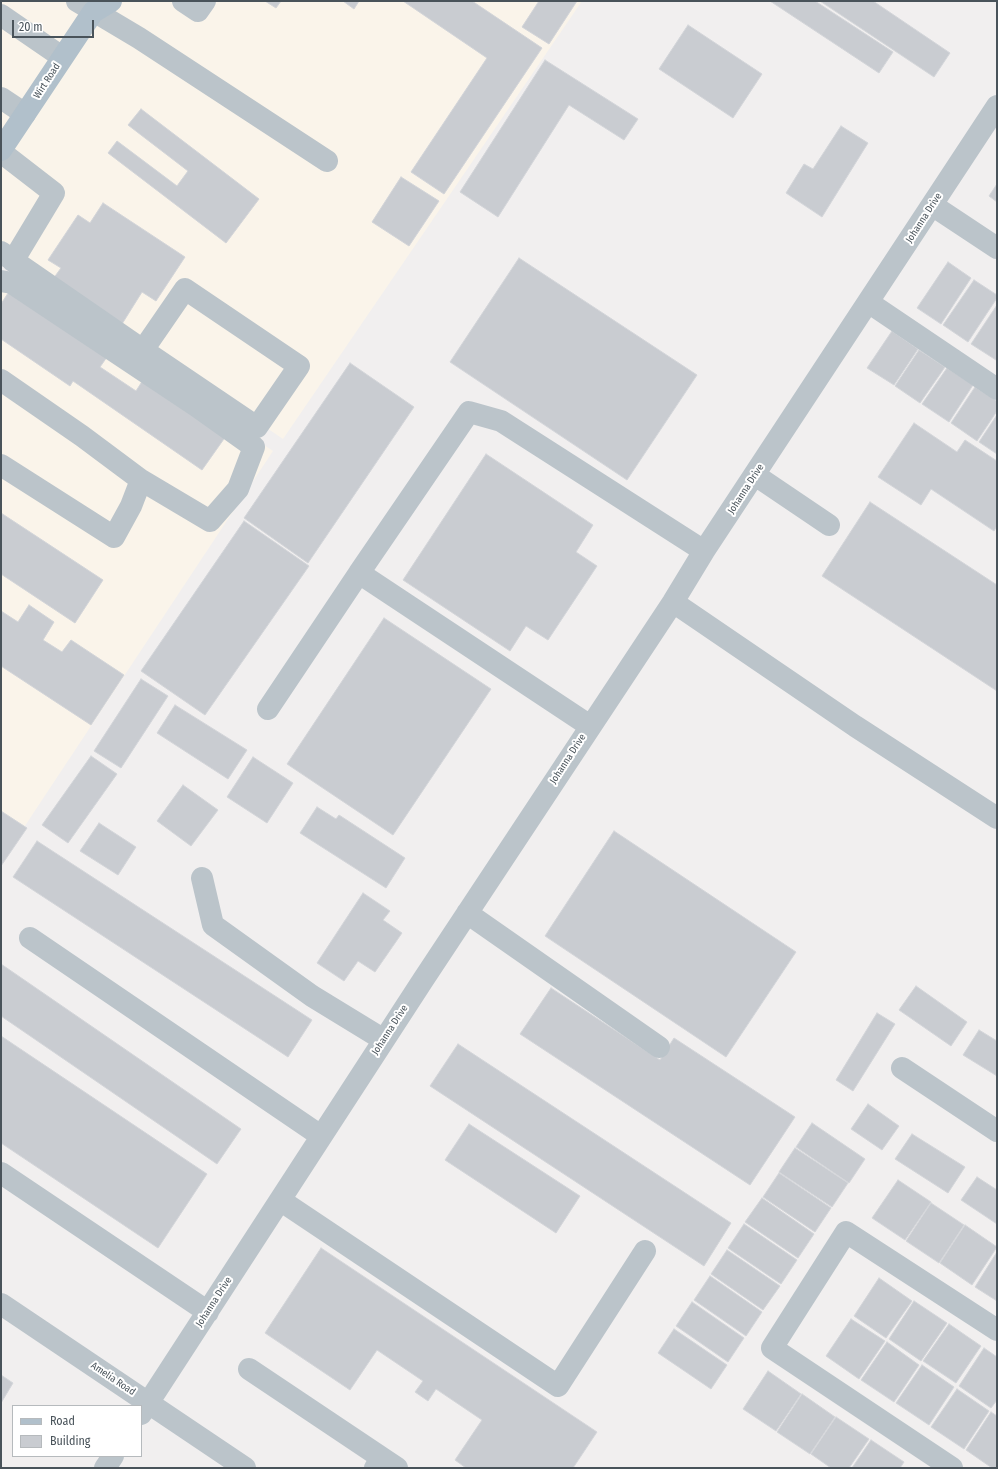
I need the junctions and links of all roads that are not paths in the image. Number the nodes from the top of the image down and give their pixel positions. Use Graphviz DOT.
graph roads {
  1 [pos="184,1"];
  2 [pos="205,1"];
  3 [pos="94,4"];
  4 [pos="1,15"];
  5 [pos="62,57"];
  6 [pos="1,98"];
  7 [pos="997,106"];
  8 [pos="25,114"];
  9 [pos="1,151"];
  10 [pos="327,161"];
  11 [pos="932,205"];
  12 [pos="997,248"];
  13 [pos="7,257"];
  14 [pos="1,281"];
  15 [pos="868,302"];
  16 [pos="143,350"];
  17 [pos="1,380"];
  18 [pos="997,389"];
  19 [pos="1,465"];
  20 [pos="755,475"];
  21 [pos="141,480"];
  22 [pos="829,525"];
  23 [pos="704,551"];
  24 [pos="359,573"];
  25 [pos="673,602"];
  26 [pos="268,709"];
  27 [pos="590,726"];
  28 [pos="997,818"];
  29 [pos="202,878"];
  30 [pos="467,913"];
  31 [pos="30,938"];
  32 [pos="384,1040"];
  33 [pos="658,1047"];
  34 [pos="902,1068"];
  35 [pos="997,1131"];
  36 [pos="321,1136"];
  37 [pos="1,1173"];
  38 [pos="280,1200"];
  39 [pos="645,1251"];
  40 [pos="1,1304"];
  41 [pos="208,1312"];
  42 [pos="997,1330"];
  43 [pos="249,1369"];
  44 [pos="141,1405"];
  45 [pos="145,1408"];
  46 [pos="112,1457"];
  47 [pos="384,1465"];
  48 [pos="106,1468"];
  49 [pos="245,1468"];
  50 [pos="952,1468"];
  1 -- 2 [label="street"];
  3 -- 5 [label="main road, Wirt Road"];
  3 -- 10 [label="street"];
  4 -- 5 [label="street"];
  5 -- 8 [label="main road, Wirt Road"];
  6 -- 8 [label="street"];
  7 -- 11 [label="street, Johanna Drive"];
  8 -- 9 [label="main road, Wirt Road"];
  9 -- 13 [label="street"];
  11 -- 12 [label="street"];
  11 -- 15 [label="street, Johanna Drive"];
  13 -- 16 [label="street"];
  14 -- 21 [label="street"];
  15 -- 18 [label="street"];
  15 -- 20 [label="street, Johanna Drive"];
  16 -- 16 [label="street"];
  17 -- 21 [label="street"];
  19 -- 21 [label="street"];
  20 -- 22 [label="street"];
  20 -- 23 [label="street, Johanna Drive"];
  23 -- 24 [label="street"];
  23 -- 25 [label="street, Johanna Drive"];
  24 -- 26 [label="street"];
  24 -- 27 [label="street"];
  25 -- 27 [label="street, Johanna Drive"];
  25 -- 28 [label="street"];
  27 -- 30 [label="street, Johanna Drive"];
  29 -- 32 [label="street"];
  30 -- 32 [label="street, Johanna Drive"];
  30 -- 33 [label="street"];
  31 -- 36 [label="street"];
  32 -- 36 [label="street, Johanna Drive"];
  34 -- 35 [label="street"];
  36 -- 38 [label="street, Johanna Drive"];
  37 -- 41 [label="street"];
  38 -- 39 [label="street"];
  38 -- 41 [label="street, Johanna Drive"];
  40 -- 44 [label="street, Amelia Road"];
  41 -- 45 [label="street, Johanna Drive"];
  42 -- 50 [label="street"];
  43 -- 47 [label="street"];
  45 -- 49 [label="street, Amelia Road"];
  46 -- 48 [label="street"];
}
